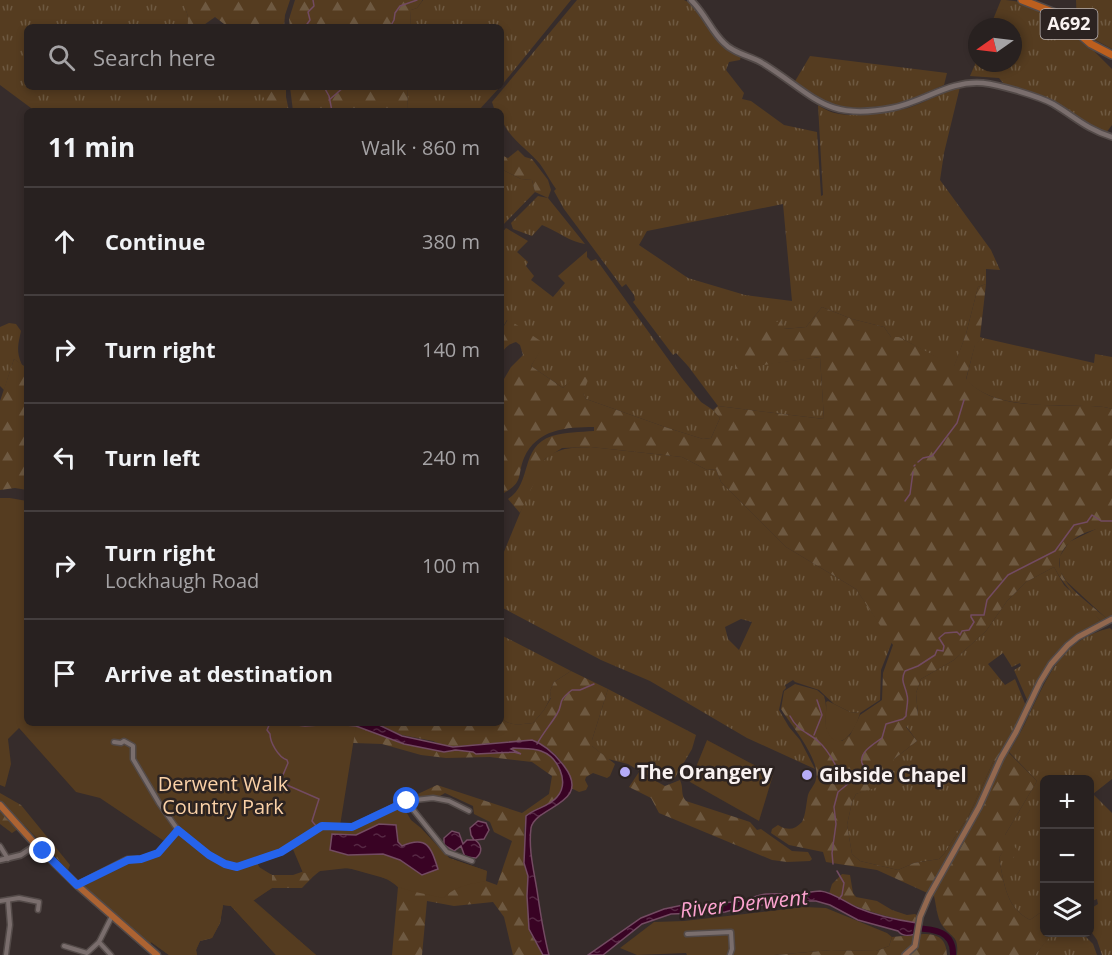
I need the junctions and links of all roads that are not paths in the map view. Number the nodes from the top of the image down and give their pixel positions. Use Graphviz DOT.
graph roads {
  1 [pos="691,0"];
  2 [pos="1022,0"];
  3 [pos="1112,55"];
  4 [pos="1112,137"];
  5 [pos="1112,618"];
  6 [pos="114,742"];
  7 [pos="407,801"];
  8 [pos="0,805"];
  9 [pos="469,811"];
  10 [pos="177,831"];
  11 [pos="36,845"];
  12 [pos="0,846"];
  13 [pos="8,859"];
  14 [pos="0,860"];
  15 [pos="472,861"];
  16 [pos="77,885"];
  17 [pos="8,900"];
  18 [pos="0,901"];
  19 [pos="38,910"];
  20 [pos="112,916"];
  21 [pos="687,934"];
  22 [pos="99,942"];
  23 [pos="64,945"];
  24 [pos="88,954"];
  25 [pos="152,954"];
  26 [pos="6,955"];
  27 [pos="111,955"];
  28 [pos="730,955"];
  29 [pos="905,955"];
  1 -- 4 [label="street"];
  2 -- 3 [label="highway, A692"];
  5 -- 29 [label="main road"];
  6 -- 10 [label="street"];
  7 -- 9 [label="street"];
  7 -- 10 [label="street"];
  7 -- 15 [label="street"];
  8 -- 11 [label="main road"];
  10 -- 16 [label="street"];
  11 -- 13 [label="street"];
  11 -- 16 [label="main road"];
  12 -- 13 [label="street"];
  13 -- 14 [label="street"];
  16 -- 20 [label="main road"];
  17 -- 18 [label="street"];
  17 -- 19 [label="street"];
  17 -- 26 [label="street"];
  20 -- 22 [label="street"];
  20 -- 25 [label="main road"];
  21 -- 28 [label="street"];
  22 -- 24 [label="street"];
  22 -- 27 [label="street"];
  23 -- 24 [label="street"];
}
